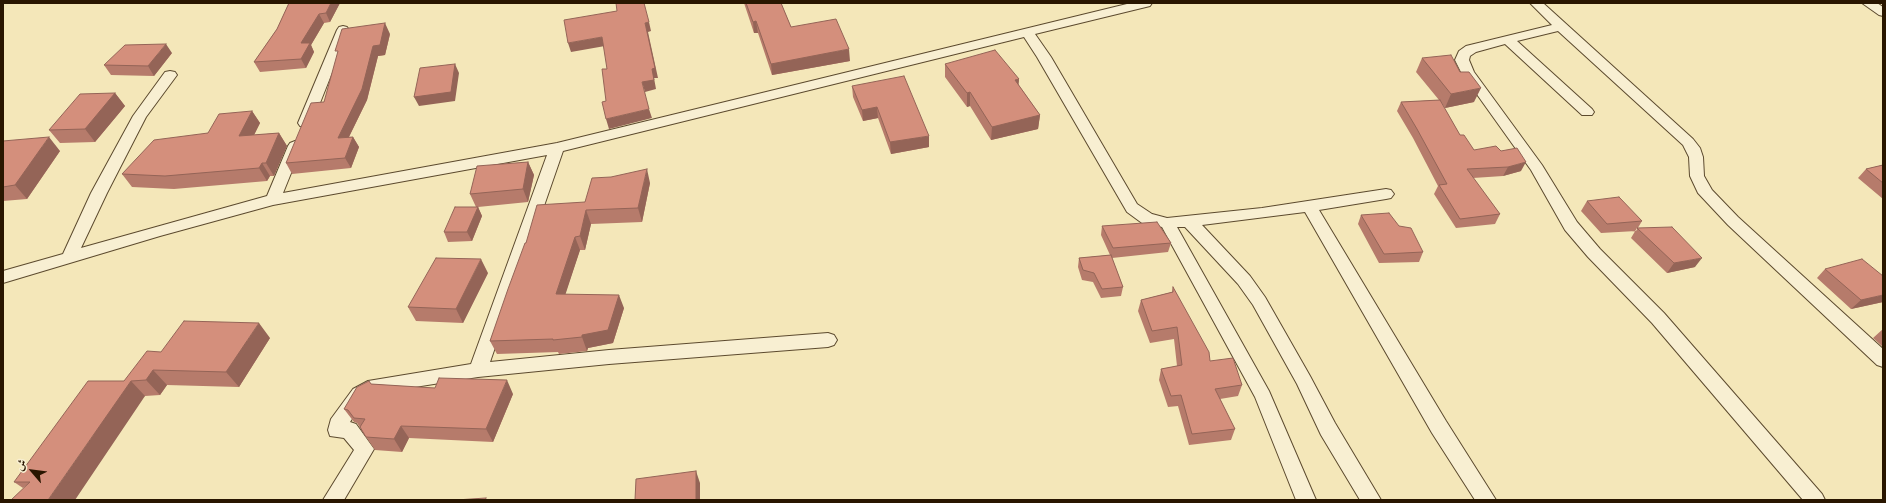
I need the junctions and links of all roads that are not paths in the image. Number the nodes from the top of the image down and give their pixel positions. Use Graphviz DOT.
graph roads {
  1 [pos="1146,3"];
  2 [pos="1536,3"];
  3 [pos="1868,3"];
  4 [pos="1883,12"];
  5 [pos="1561,26"];
  6 [pos="343,30"];
  7 [pos="1027,32"];
  8 [pos="1508,40"];
  9 [pos="170,75"];
  10 [pos="1587,112"];
  11 [pos="557,148"];
  12 [pos="1386,194"];
  13 [pos="272,200"];
  14 [pos="1309,206"];
  15 [pos="1188,220"];
  16 [pos="1167,223"];
  17 [pos="68,259"];
  18 [pos="3,278"];
  19 [pos="828,340"];
  20 [pos="1883,360"];
  21 [pos="478,370"];
  22 [pos="333,500"];
  23 [pos="1306,500"];
  24 [pos="1371,500"];
  25 [pos="1486,500"];
  26 [pos="1815,500"];
  1 -- 7 [label="street"];
  2 -- 5 [label="street"];
  3 -- 4 [label="street"];
  5 -- 8 [label="street"];
  5 -- 20 [label="street"];
  6 -- 13 [label="street"];
  7 -- 11 [label="street"];
  7 -- 16 [label="street"];
  8 -- 10 [label="street"];
  8 -- 26 [label="street"];
  9 -- 17 [label="street"];
  11 -- 13 [label="street"];
  11 -- 21 [label="street"];
  12 -- 14 [label="street"];
  13 -- 17 [label="street"];
  14 -- 15 [label="street"];
  14 -- 25 [label="street"];
  15 -- 16 [label="street"];
  15 -- 24 [label="street"];
  16 -- 23 [label="street"];
  17 -- 18 [label="street"];
  19 -- 21 [label="street"];
  21 -- 22 [label="street"];
}
